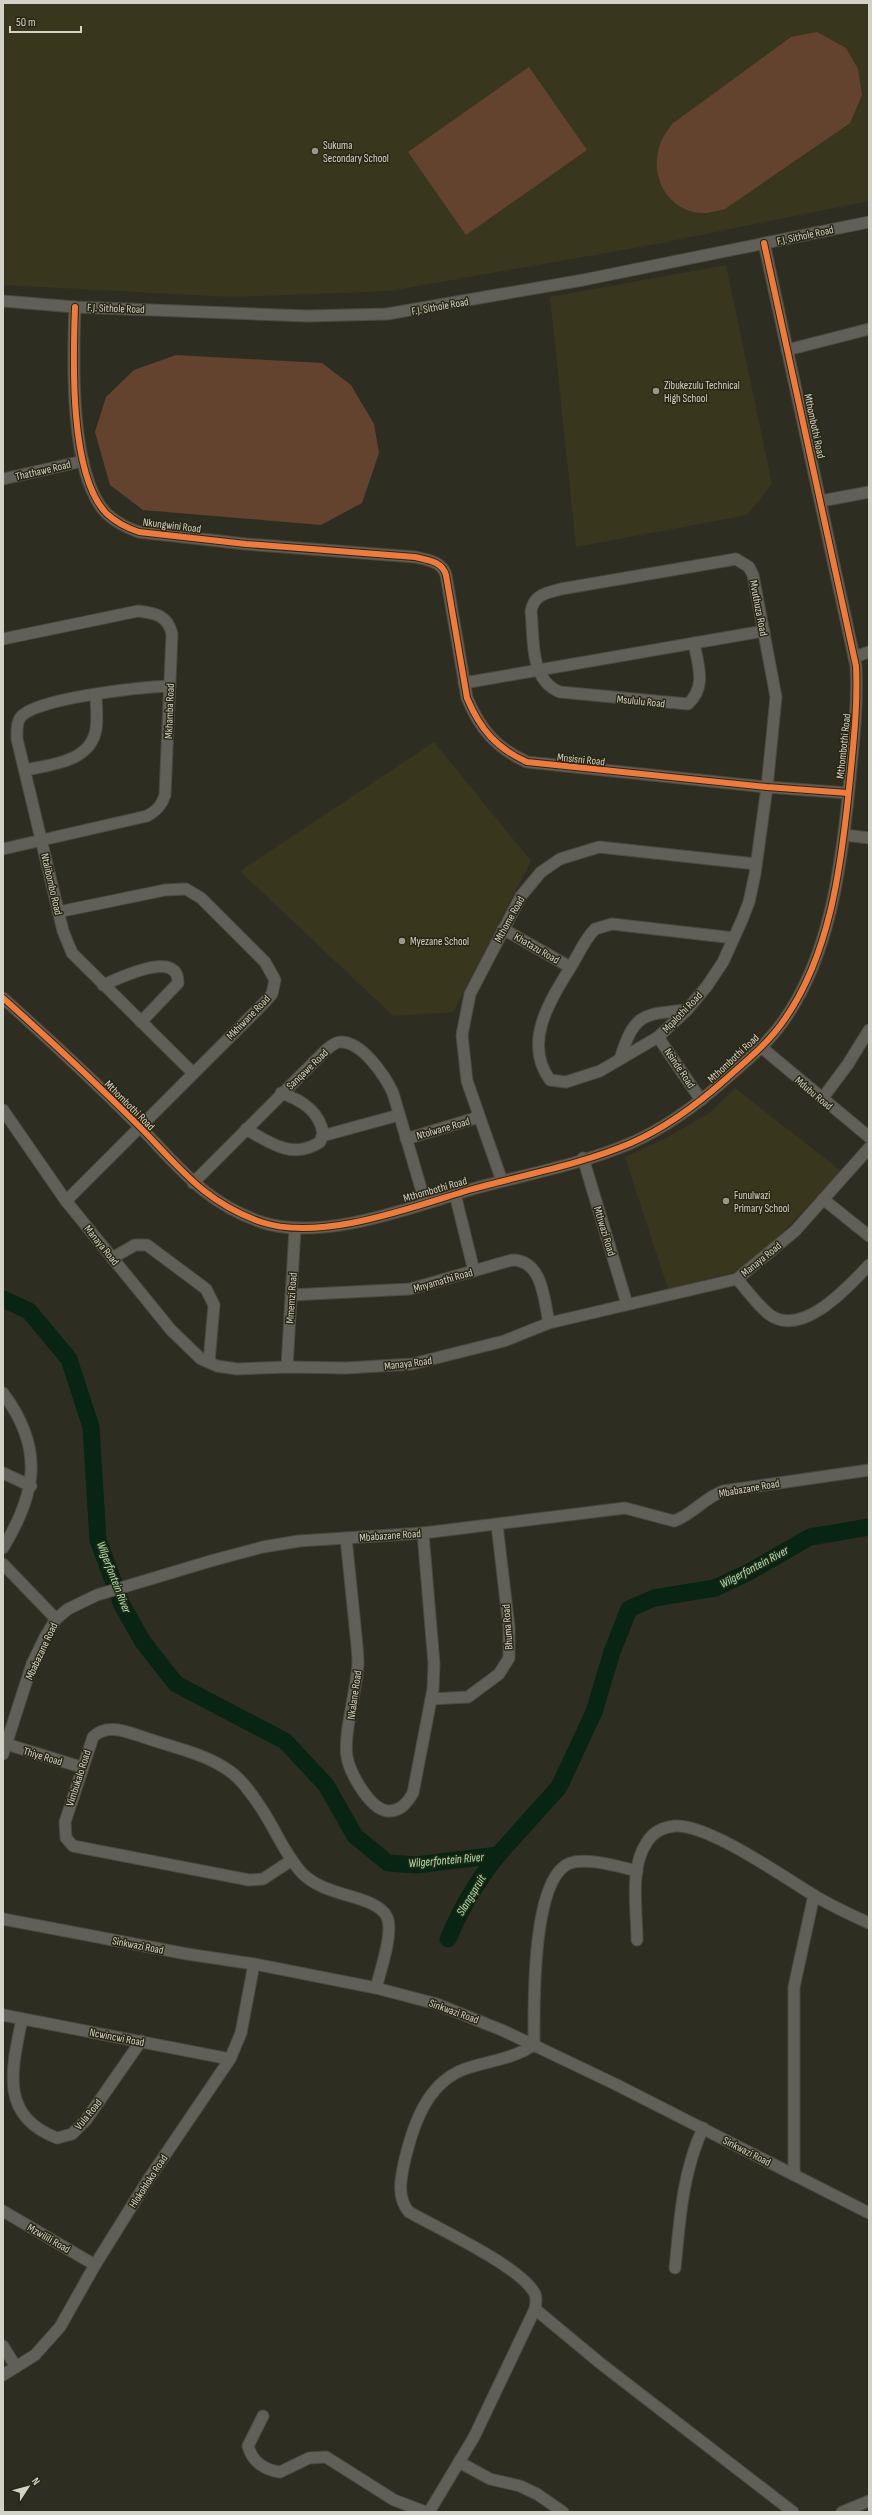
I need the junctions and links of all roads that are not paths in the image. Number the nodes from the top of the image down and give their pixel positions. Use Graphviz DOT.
graph roads {
  1 [pos="869,222"];
  2 [pos="764,243"];
  3 [pos="3,301"];
  4 [pos="75,306"];
  5 [pos="869,330"];
  6 [pos="788,350"];
  7 [pos="83,461"];
  8 [pos="3,479"];
  9 [pos="869,492"];
  10 [pos="821,501"];
  11 [pos="446,575"];
  12 [pos="764,630"];
  13 [pos="3,639"];
  14 [pos="694,643"];
  15 [pos="869,652"];
  16 [pos="854,657"];
  17 [pos="537,670"];
  18 [pos="464,683"];
  19 [pos="170,686"];
  20 [pos="96,695"];
  21 [pos="25,770"];
  22 [pos="767,787"];
  23 [pos="848,793"];
  24 [pos="846,835"];
  25 [pos="869,838"];
  26 [pos="42,840"];
  27 [pos="3,850"];
  28 [pos="756,864"];
  29 [pos="58,912"];
  30 [pos="503,929"];
  31 [pos="734,938"];
  32 [pos="570,967"];
  33 [pos="103,985"];
  34 [pos="3,998"];
  35 [pos="687,1010"];
  36 [pos="141,1022"];
  37 [pos="869,1030"];
  38 [pos="658,1037"];
  39 [pos="761,1047"];
  40 [pos="620,1059"];
  41 [pos="193,1073"];
  42 [pos="281,1093"];
  43 [pos="822,1099"];
  44 [pos="701,1100"];
  45 [pos="3,1110"];
  46 [pos="399,1115"];
  47 [pos="480,1117"];
  48 [pos="140,1128"];
  49 [pos="246,1130"];
  50 [pos="322,1136"];
  51 [pos="869,1137"];
  52 [pos="406,1139"];
  53 [pos="869,1148"];
  54 [pos="583,1158"];
  55 [pos="502,1181"];
  56 [pos="193,1183"];
  57 [pos="455,1194"];
  58 [pos="823,1199"];
  59 [pos="66,1201"];
  60 [pos="425,1202"];
  61 [pos="295,1229"];
  62 [pos="869,1236"];
  63 [pos="112,1258"];
  64 [pos="869,1265"];
  65 [pos="474,1271"];
  66 [pos="737,1279"];
  67 [pos="291,1295"];
  68 [pos="627,1304"];
  69 [pos="549,1323"];
  70 [pos="209,1362"];
  71 [pos="287,1367"];
  72 [pos="3,1393"];
  73 [pos="869,1470"];
  74 [pos="3,1473"];
  75 [pos="31,1486"];
  76 [pos="497,1525"];
  77 [pos="423,1533"];
  78 [pos="346,1538"];
  79 [pos="3,1548"];
  80 [pos="3,1564"];
  81 [pos="56,1619"];
  82 [pos="431,1699"];
  83 [pos="4,1749"];
  84 [pos="81,1768"];
  85 [pos="292,1860"];
  86 [pos="637,1871"];
  87 [pos="814,1895"];
  88 [pos="3,1919"];
  89 [pos="869,1923"];
  90 [pos="637,1940"];
  91 [pos="254,1964"];
  92 [pos="376,1988"];
  93 [pos="3,2015"];
  94 [pos="22,2019"];
  95 [pos="141,2041"];
  96 [pos="534,2045"];
  97 [pos="230,2059"];
  98 [pos="703,2128"];
  99 [pos="794,2175"];
  100 [pos="3,2211"];
  101 [pos="869,2213"];
  102 [pos="95,2265"];
  103 [pos="674,2268"];
  104 [pos="535,2309"];
  105 [pos="3,2346"];
  106 [pos="16,2367"];
  107 [pos="3,2375"];
  108 [pos="262,2416"];
  109 [pos="459,2462"];
  110 [pos="869,2501"];
  111 [pos="426,2512"];
  112 [pos="429,2512"];
  113 [pos="563,2512"];
  114 [pos="793,2512"];
  115 [pos="842,2512"];
  1 -- 2 [label="street, F.J. Sithole Road"];
  2 -- 4 [label="street, F.J. Sithole Road"];
  2 -- 6 [label="street, Mthombothi Road"];
  3 -- 4 [label="street, F.J. Sithole Road"];
  4 -- 7 [label="street, Nkungwini Road"];
  5 -- 6 [label="street"];
  6 -- 10 [label="street, Mthombothi Road"];
  7 -- 8 [label="street, Thathawe Road"];
  7 -- 11 [label="street, Nkungwini Road"];
  9 -- 10 [label="street"];
  10 -- 16 [label="street, Mthombothi Road"];
  11 -- 18 [label="street, Mnsisni Road"];
  12 -- 14 [label="street"];
  12 -- 17 [label="street, Mvuthuza Road"];
  12 -- 22 [label="street, Mvuthuza Road"];
  13 -- 19 [label="street, Mkhamba Road"];
  14 -- 17 [label="street"];
  14 -- 17 [label="street, Msululu Road"];
  15 -- 16 [label="street"];
  16 -- 23 [label="street, Mthombothi Road"];
  17 -- 18 [label="street"];
  18 -- 22 [label="street, Mnsisni Road"];
  19 -- 20 [label="street, Ntalibombo Road"];
  19 -- 26 [label="street, Mkhamba Road"];
  20 -- 21 [label="street"];
  20 -- 21 [label="street, Ntalibombo Road"];
  21 -- 26 [label="street, Ntalibombo Road"];
  22 -- 23 [label="street, Mnsisni Road"];
  22 -- 28 [label="street, Mvuthuza Road"];
  23 -- 24 [label="street, Mthombothi Road"];
  24 -- 25 [label="street"];
  24 -- 39 [label="street, Mthombothi Road"];
  26 -- 27 [label="street, Mkhamba Road"];
  26 -- 29 [label="street, Ntalibombo Road"];
  28 -- 30 [label="street, Mthome Road"];
  28 -- 31 [label="street, Mvuthuza Road"];
  29 -- 33 [label="street, Ntalibombo Road"];
  29 -- 41 [label="street, Mkhiwane Road"];
  30 -- 32 [label="street, Khatazu Road"];
  30 -- 47 [label="street, Mthome Road"];
  31 -- 32 [label="street, Mqalothi Road"];
  31 -- 35 [label="street, Mqalothi Road"];
  32 -- 40 [label="street, Mqalothi Road"];
  33 -- 36 [label="street, Ntalibombo Road"];
  33 -- 36 [label="street"];
  34 -- 48 [label="street, Mthombothi Road"];
  35 -- 38 [label="street, Mqalothi Road"];
  35 -- 40 [label="street"];
  36 -- 41 [label="street, Ntalibombo Road"];
  37 -- 43 [label="street"];
  38 -- 40 [label="street, Mqalothi Road"];
  38 -- 44 [label="street, Nsinde Road"];
  39 -- 43 [label="street, Mdubu Road"];
  39 -- 44 [label="street, Mthombothi Road"];
  41 -- 48 [label="street, Mkhiwane Road"];
  42 -- 46 [label="street, Sanqawe Road"];
  42 -- 49 [label="street, Sanqawe Road"];
  42 -- 50 [label="street"];
  43 -- 51 [label="street, Mdubu Road"];
  44 -- 54 [label="street, Mthombothi Road"];
  45 -- 59 [label="street, Manaya Road"];
  46 -- 50 [label="street"];
  46 -- 52 [label="street, Sanqawe Road"];
  47 -- 52 [label="street, Ntolwane Road"];
  47 -- 55 [label="street, Mthome Road"];
  48 -- 56 [label="street, Mthombothi Road"];
  48 -- 59 [label="street, Mkhiwane Road"];
  49 -- 50 [label="street"];
  49 -- 56 [label="street, Sanqawe Road"];
  52 -- 60 [label="street, Sanqawe Road"];
  53 -- 58 [label="street, Manaya Road"];
  54 -- 55 [label="street, Mthombothi Road"];
  54 -- 68 [label="street, Mthwazi Road"];
  55 -- 57 [label="street, Mthombothi Road"];
  56 -- 61 [label="street, Mthombothi Road"];
  57 -- 60 [label="street, Mthombothi Road"];
  57 -- 65 [label="street"];
  58 -- 62 [label="street"];
  58 -- 66 [label="street, Manaya Road"];
  59 -- 63 [label="street, Manaya Road"];
  60 -- 61 [label="street, Mthombothi Road"];
  61 -- 67 [label="street, Mmemzi Road"];
  63 -- 70 [label="street, Manaya Road"];
  63 -- 70 [label="street"];
  64 -- 66 [label="street"];
  65 -- 67 [label="street, Mnyamathi Road"];
  65 -- 69 [label="street, Mnyamathi Road"];
  66 -- 68 [label="street, Manaya Road"];
  67 -- 71 [label="street, Mmemzi Road"];
  68 -- 69 [label="street, Manaya Road"];
  69 -- 71 [label="street, Manaya Road"];
  70 -- 71 [label="street, Manaya Road"];
  72 -- 75 [label="street"];
  73 -- 76 [label="street, Mbabazane Road"];
  74 -- 75 [label="street"];
  75 -- 79 [label="street"];
  76 -- 77 [label="street, Mbabazane Road"];
  76 -- 82 [label="street, Bhuma Road"];
  77 -- 78 [label="street, Mbabazane Road"];
  77 -- 82 [label="street"];
  78 -- 81 [label="street, Mbabazane Road"];
  78 -- 82 [label="street, Nkalane Road"];
  80 -- 81 [label="street"];
  81 -- 83 [label="street, Mbabazane Road"];
  83 -- 84 [label="street, Thiye Road"];
  84 -- 85 [label="street, Vimbukalo Road"];
  84 -- 85 [label="street, Vimbukalo Road"];
  85 -- 92 [label="street, Vimbukalo Road"];
  86 -- 87 [label="street"];
  86 -- 90 [label="street"];
  86 -- 96 [label="street"];
  87 -- 89 [label="street"];
  87 -- 99 [label="street"];
  88 -- 91 [label="street, Sinkwazi Road"];
  91 -- 92 [label="street, Sinkwazi Road"];
  91 -- 97 [label="street, Hlokohloko Road"];
  92 -- 96 [label="street, Sinkwazi Road"];
  93 -- 94 [label="street, Ncwincwi Road"];
  94 -- 95 [label="street, Ncwincwi Road"];
  94 -- 95 [label="street, Vula Road"];
  95 -- 97 [label="street, Ncwincwi Road"];
  96 -- 98 [label="street, Sinkwazi Road"];
  96 -- 104 [label="street"];
  97 -- 102 [label="street, Hlokohloko Road"];
  98 -- 99 [label="street, Sinkwazi Road"];
  98 -- 103 [label="street"];
  99 -- 101 [label="street, Sinkwazi Road"];
  100 -- 102 [label="street, Mzwilili Road"];
  102 -- 106 [label="street, Hlokohloko Road"];
  104 -- 109 [label="street"];
  104 -- 114 [label="street"];
  105 -- 106 [label="street"];
  106 -- 107 [label="street, Hlokohloko Road"];
  108 -- 111 [label="street"];
  109 -- 112 [label="street"];
  109 -- 113 [label="street"];
  110 -- 115 [label="street"];
}
